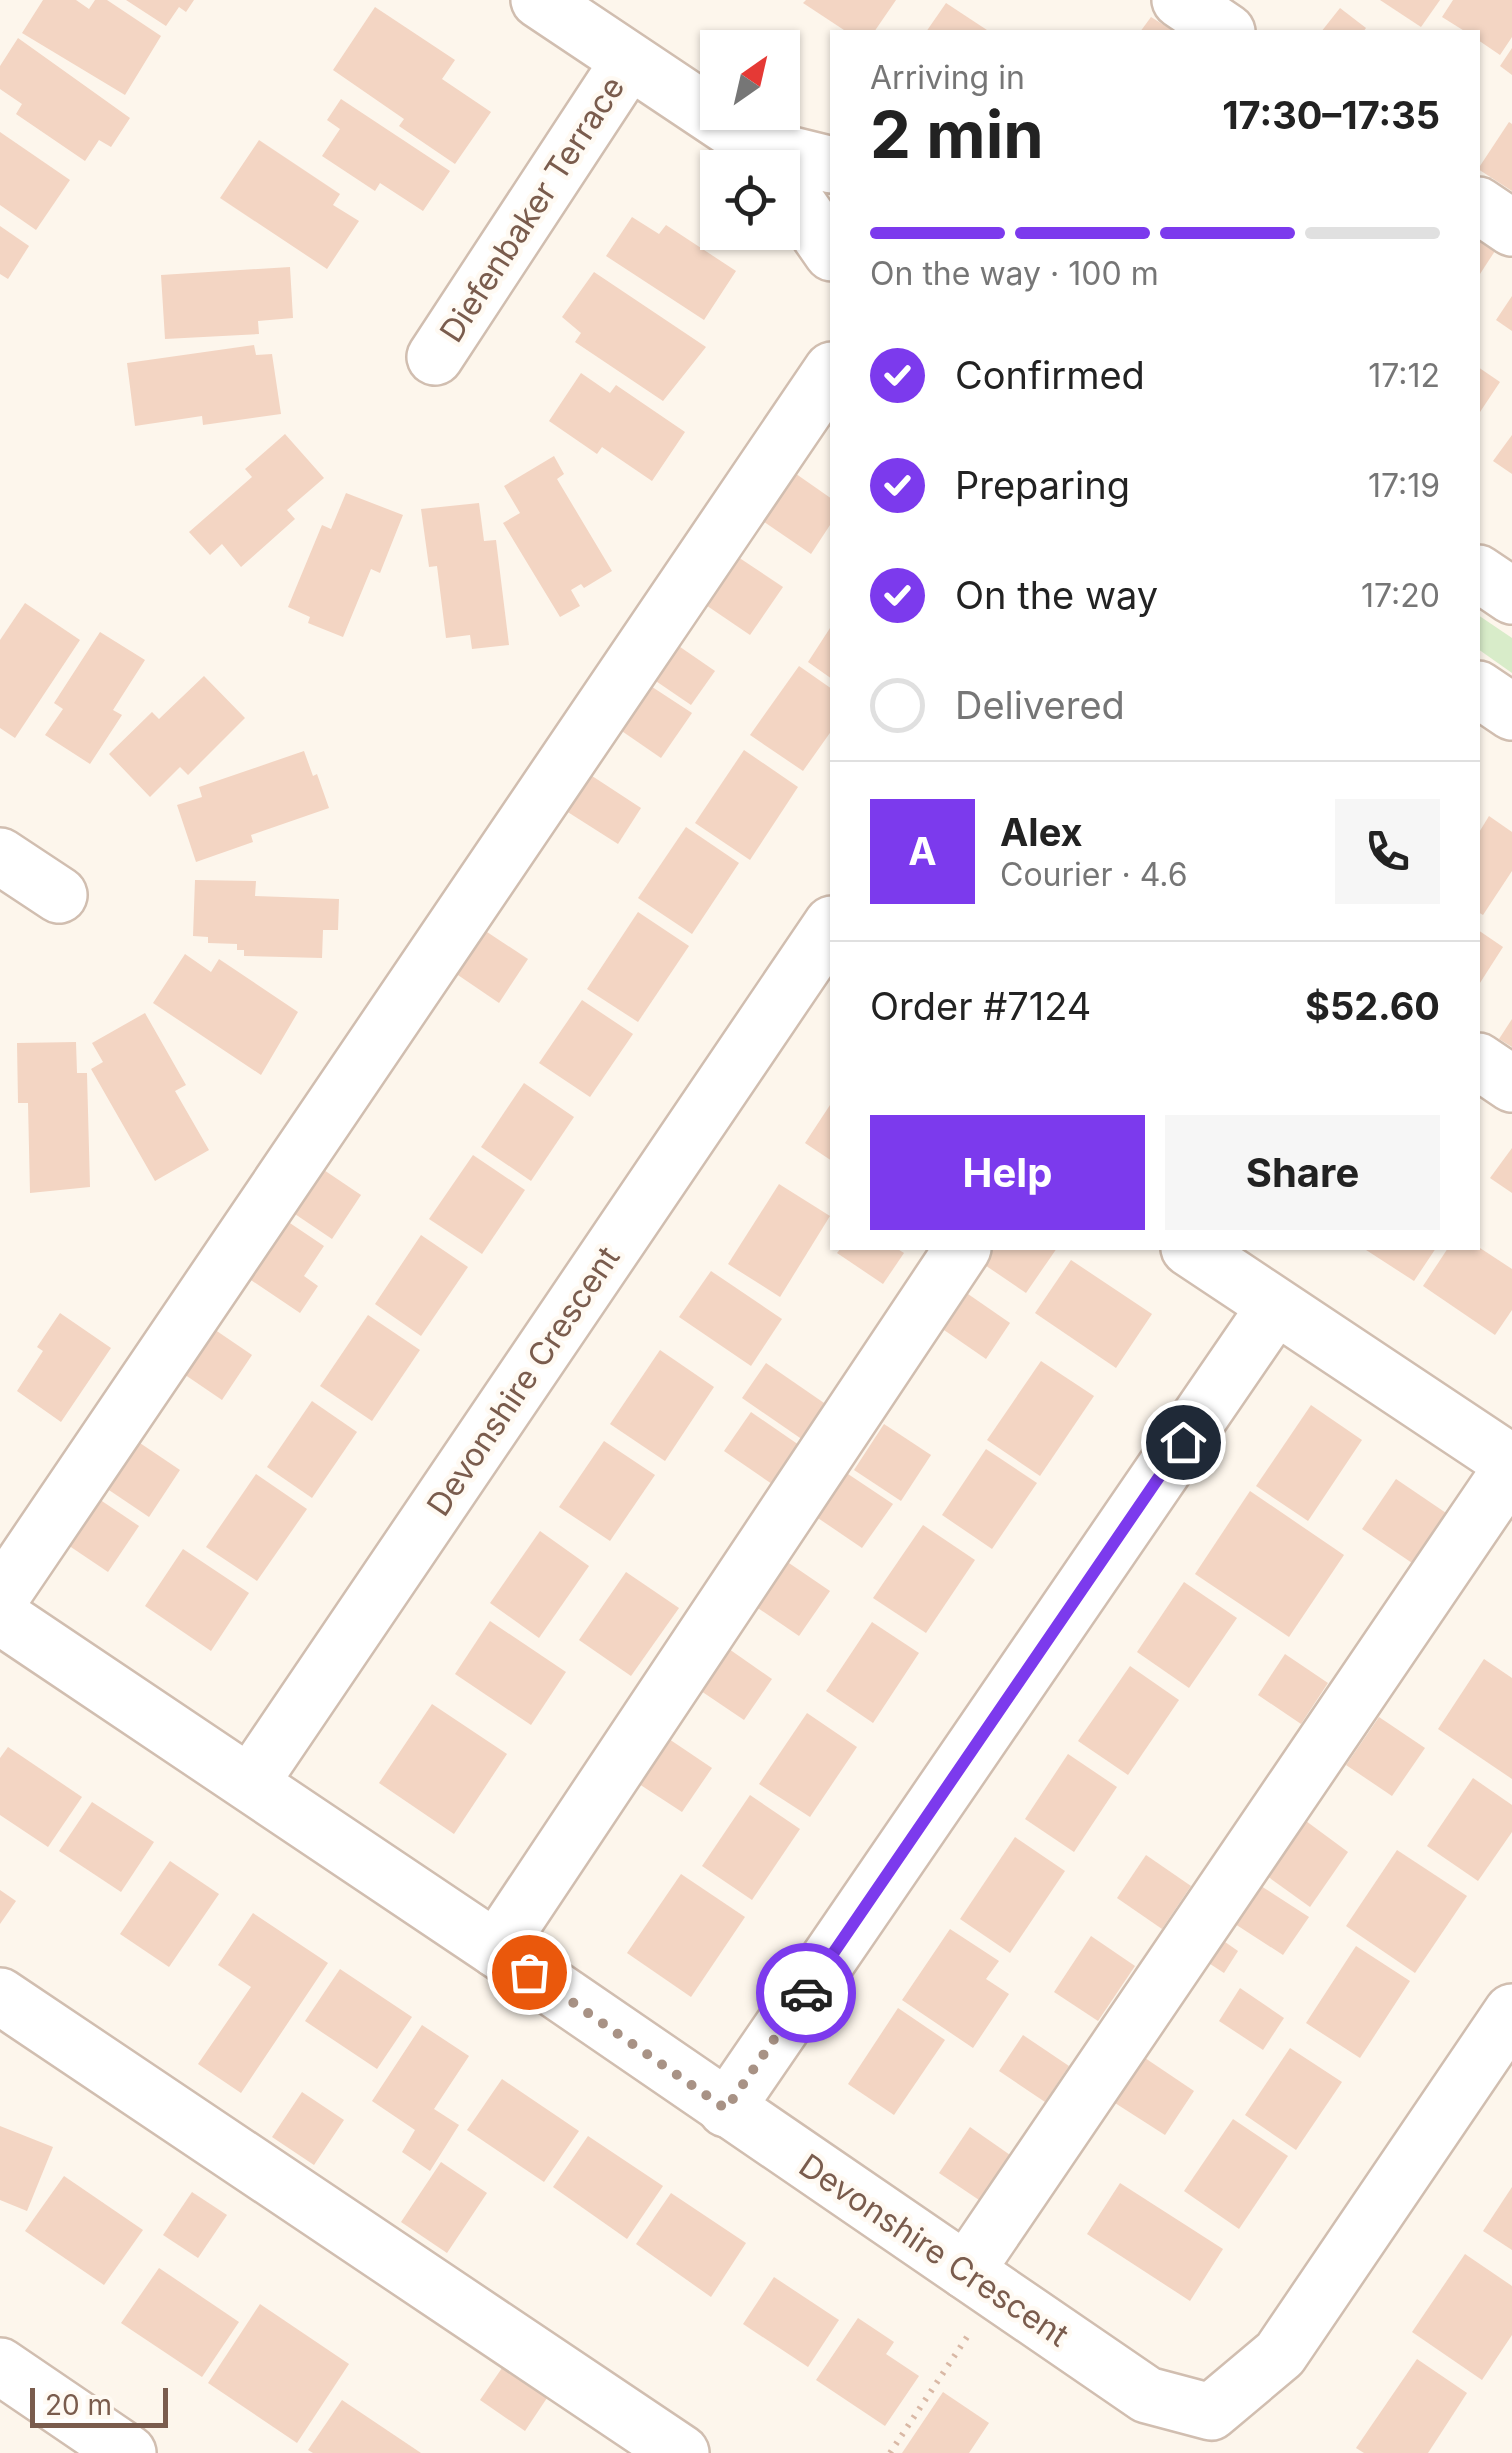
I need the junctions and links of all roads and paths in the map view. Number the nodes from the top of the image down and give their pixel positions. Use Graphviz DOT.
graph roads {
  1 [pos="539,0"];
  2 [pos="1180,0"];
  3 [pos="1225,30"];
  4 [pos="629,61"];
  5 [pos="751,150"];
  6 [pos="800,165"];
  7 [pos="830,165"];
  8 [pos="1480,206"];
  9 [pos="800,207"];
  10 [pos="1512,228"];
  11 [pos="830,251"];
  12 [pos="434,357"];
  13 [pos="830,373"];
  14 [pos="1480,574"];
  15 [pos="1512,596"];
  16 [pos="1480,690"];
  17 [pos="1512,712"];
  18 [pos="0,856"];
  19 [pos="59,895"];
  20 [pos="830,932"];
  21 [pos="814,992"];
  22 [pos="1480,1061"];
  23 [pos="1512,1084"];
  24 [pos="962,1250"];
  25 [pos="1192,1250"];
  26 [pos="1275,1307"];
  27 [pos="1512,1465"];
  28 [pos="0,1598"];
  29 [pos="0,1616"];
  30 [pos="251,1782"];
  31 [pos="496,1949"];
  32 [pos="0,1996"];
  33 [pos="1512,2012"];
  34 [pos="726,2109"];
  35 [pos="966,2271"];
  36 [pos="974,2326"];
  37 [pos="0,2366"];
  38 [pos="128,2453"];
  39 [pos="681,2453"];
  40 [pos="890,2453"];
  1 -- 4 [label="street"];
  2 -- 3 [label="street"];
  4 -- 5 [label="street"];
  4 -- 12 [label="street, Diefenbaker Terrace"];
  6 -- 7 [label="street"];
  8 -- 10 [label="street"];
  9 -- 11 [label="street"];
  13 -- 28 [label="street"];
  14 -- 15 [label="street"];
  16 -- 17 [label="street"];
  18 -- 19 [label="street"];
  20 -- 21 [label="street, Devonshire Crescent"];
  21 -- 30 [label="street, Devonshire Crescent"];
  22 -- 23 [label="street"];
  24 -- 31 [label="street"];
  25 -- 26 [label="street"];
  26 -- 27 [label="street"];
  26 -- 34 [label="street"];
  27 -- 35 [label="street"];
  29 -- 30 [label="street, Devonshire Crescent"];
  30 -- 31 [label="street, Devonshire Crescent"];
  31 -- 34 [label="street, Devonshire Crescent"];
  32 -- 39 [label="street"];
  33 -- 35 [label="street, Devonshire Crescent"];
  34 -- 35 [label="street, Devonshire Crescent"];
  36 -- 40 [label="path"];
  37 -- 38 [label="street"];
}
